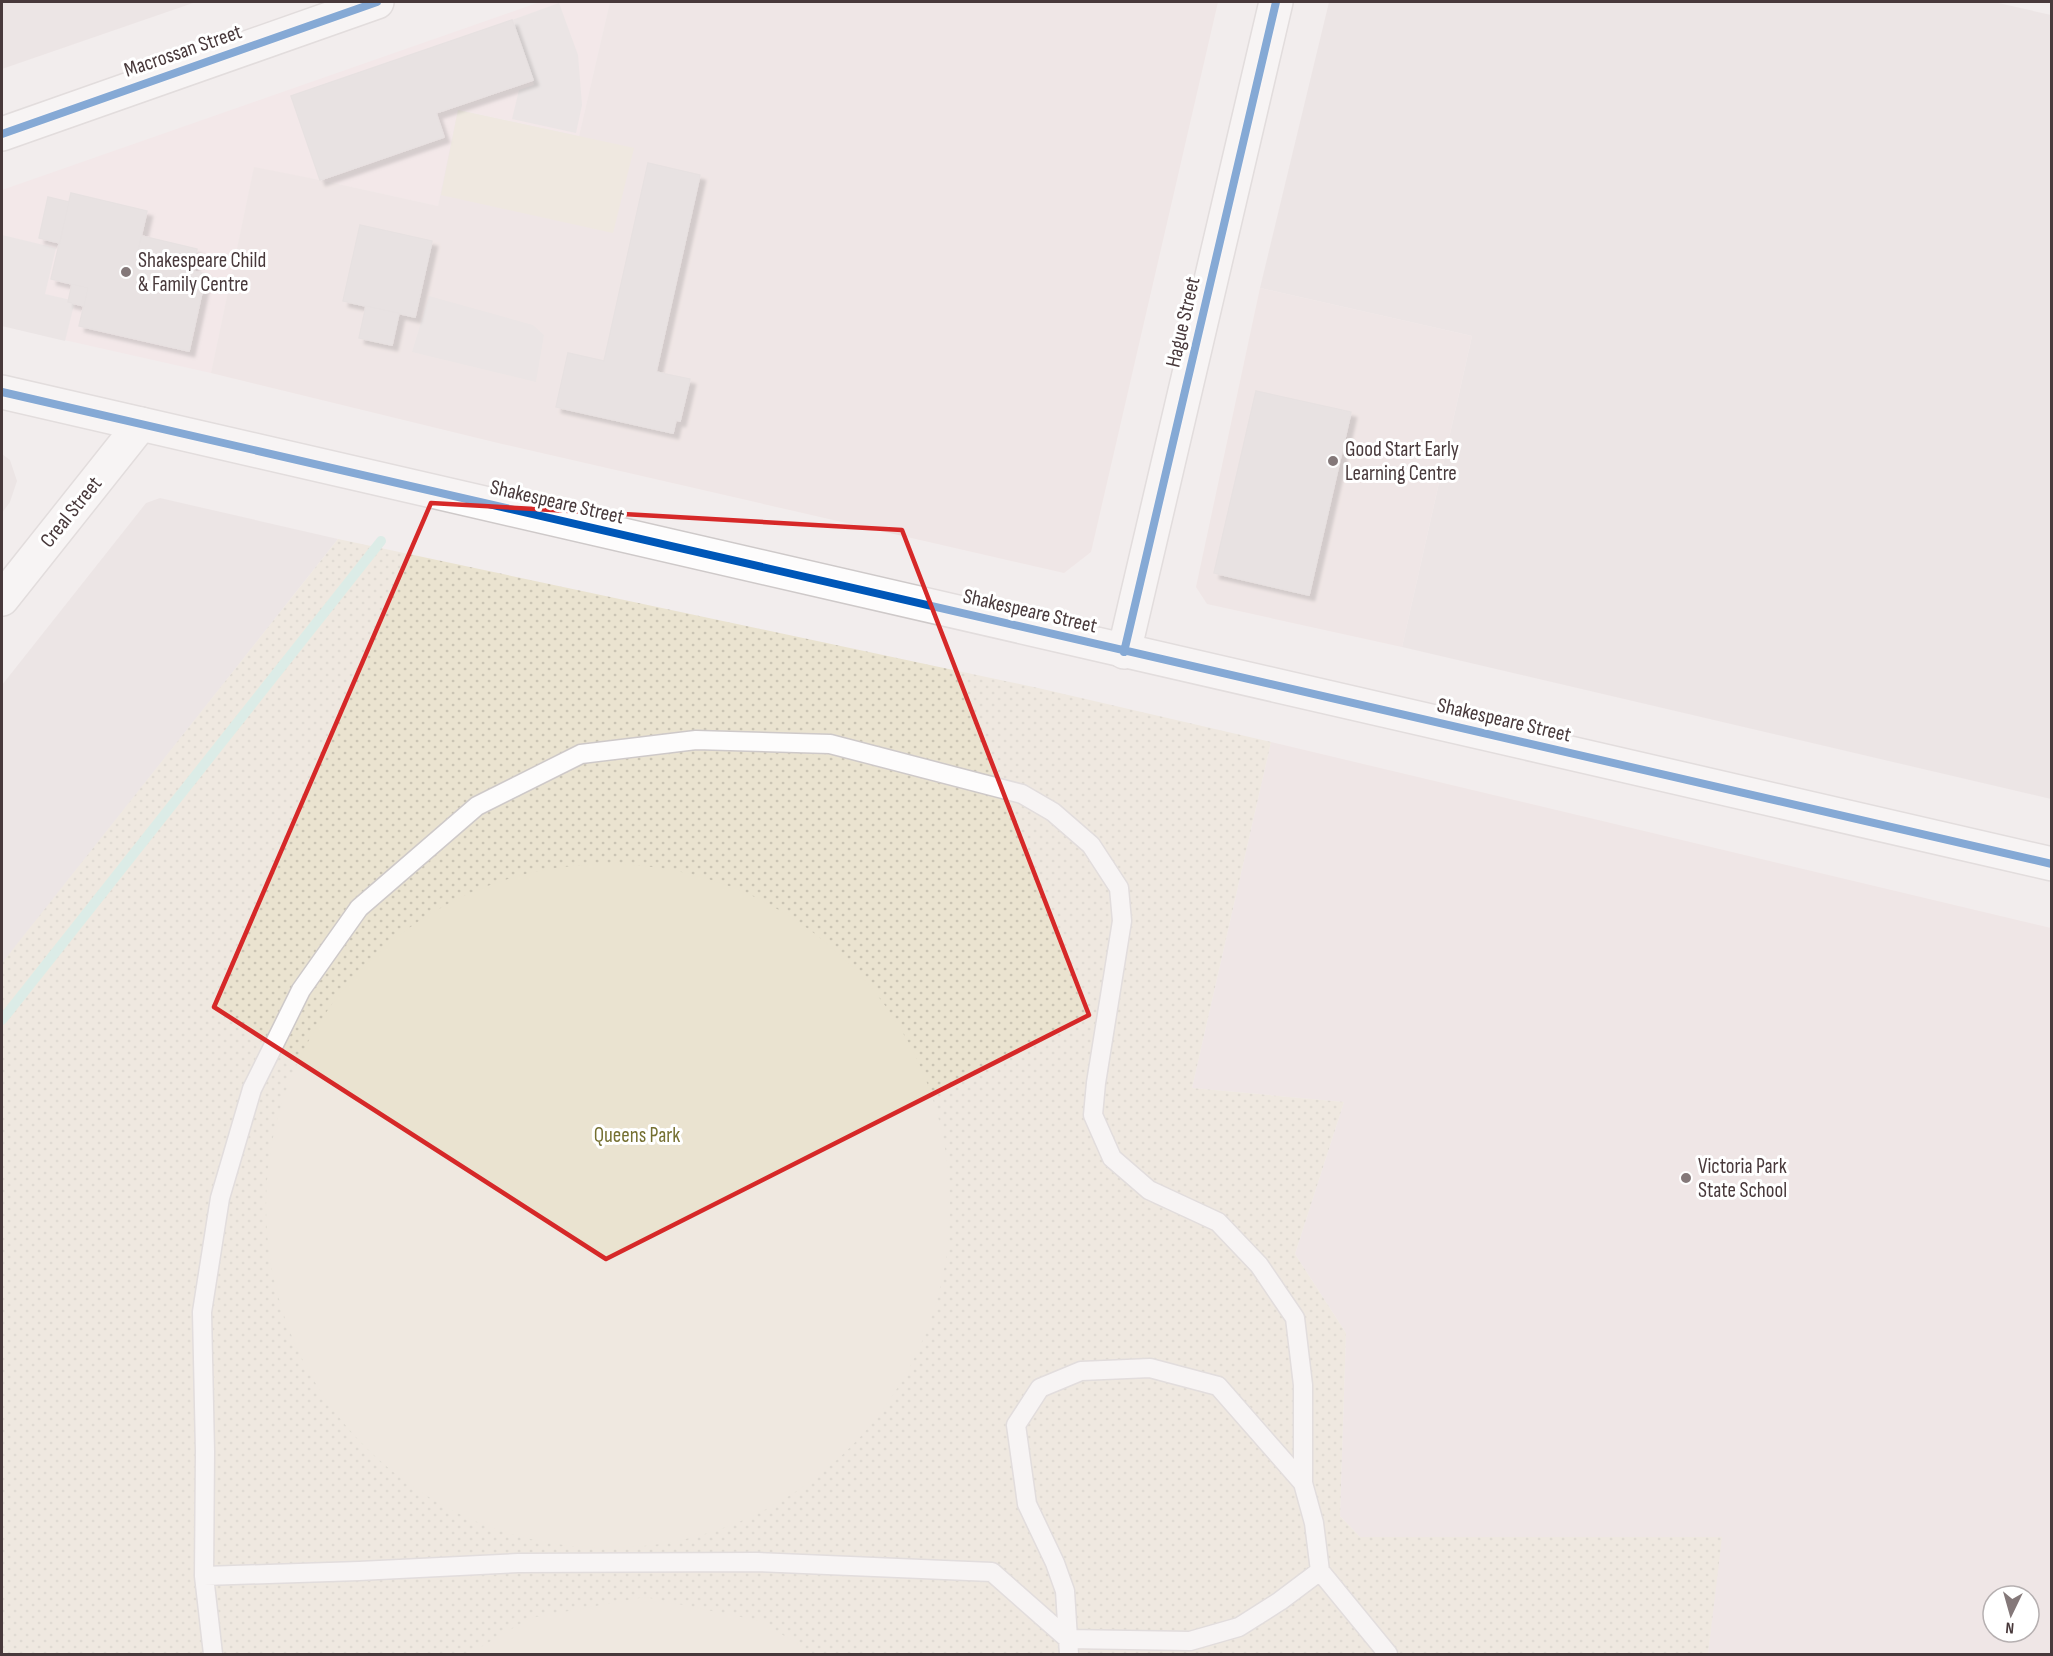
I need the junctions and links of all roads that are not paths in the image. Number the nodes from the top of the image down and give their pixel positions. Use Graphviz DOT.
graph roads {
  1 [pos="377,2"];
  2 [pos="1276,2"];
  3 [pos="2,134"];
  4 [pos="2,392"];
  5 [pos="141,424"];
  6 [pos="2,599"];
  7 [pos="1124,652"];
  8 [pos="2052,864"];
  9 [pos="1303,1483"];
  10 [pos="1320,1571"];
  11 [pos="204,1576"];
  12 [pos="1068,1647"];
  13 [pos="213,1654"];
  14 [pos="1388,1654"];
  1 -- 3 [label="street, Macrossan Street"];
  2 -- 7 [label="street, Hague Street"];
  4 -- 5 [label="street, Shakespeare Street"];
  5 -- 6 [label="street, Creal Street"];
  5 -- 7 [label="street, Shakespeare Street"];
  7 -- 8 [label="street, Shakespeare Street"];
  9 -- 10 [label="lane"];
  9 -- 11 [label="lane"];
  9 -- 12 [label="lane"];
  10 -- 12 [label="lane"];
  10 -- 14 [label="lane"];
  11 -- 12 [label="lane"];
  11 -- 13 [label="lane"];
}
